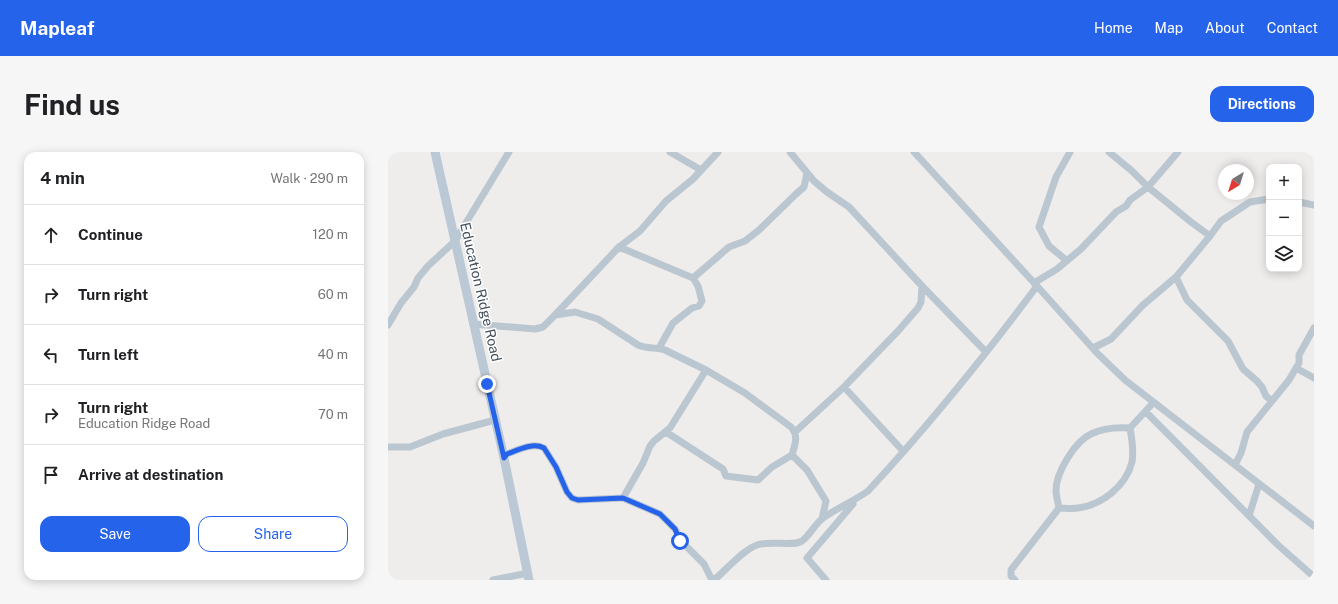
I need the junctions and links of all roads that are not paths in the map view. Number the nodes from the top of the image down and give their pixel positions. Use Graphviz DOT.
graph roads {
  1 [pos="435,152"];
  2 [pos="509,152"];
  3 [pos="670,152"];
  4 [pos="718,152"];
  5 [pos="790,152"];
  6 [pos="914,152"];
  7 [pos="1070,152"];
  8 [pos="1109,152"];
  9 [pos="1178,152"];
  10 [pos="701,170"];
  11 [pos="807,173"];
  12 [pos="1148,187"];
  13 [pos="1266,199"];
  14 [pos="1302,203"];
  15 [pos="1314,205"];
  16 [pos="1210,236"];
  17 [pos="455,241"];
  18 [pos="619,247"];
  19 [pos="1066,260"];
  20 [pos="1176,277"];
  21 [pos="693,278"];
  22 [pos="1036,284"];
  23 [pos="922,286"];
  24 [pos="555,315"];
  25 [pos="474,324"];
  26 [pos="388,325"];
  27 [pos="1314,328"];
  28 [pos="659,348"];
  29 [pos="1093,348"];
  30 [pos="986,352"];
  31 [pos="1296,368"];
  32 [pos="706,370"];
  33 [pos="1314,378"];
  34 [pos="844,386"];
  35 [pos="1272,401"];
  36 [pos="1154,403"];
  37 [pos="1146,412"];
  38 [pos="495,420"];
  39 [pos="1130,428"];
  40 [pos="666,432"];
  41 [pos="795,432"];
  42 [pos="388,447"];
  43 [pos="903,451"];
  44 [pos="792,454"];
  45 [pos="504,458"];
  46 [pos="1234,465"];
  47 [pos="1259,484"];
  48 [pos="623,498"];
  49 [pos="857,499"];
  50 [pos="1059,508"];
  51 [pos="1249,516"];
  52 [pos="822,519"];
  53 [pos="1314,526"];
  54 [pos="528,576"];
  55 [pos="1314,577"];
  56 [pos="493,580"];
  57 [pos="713,580"];
  58 [pos="826,580"];
  59 [pos="1015,580"];
  1 -- 17 [label="main road, Education Ridge Road"];
  2 -- 17 [label="street"];
  3 -- 10 [label="street"];
  4 -- 10 [label="street"];
  5 -- 11 [label="street"];
  6 -- 22 [label="street"];
  7 -- 19 [label="street"];
  8 -- 12 [label="street"];
  9 -- 12 [label="street"];
  10 -- 18 [label="street"];
  11 -- 21 [label="street"];
  11 -- 23 [label="street"];
  12 -- 16 [label="street"];
  12 -- 19 [label="street"];
  13 -- 16 [label="street"];
  14 -- 15 [label="street"];
  16 -- 20 [label="street"];
  17 -- 25 [label="main road, Education Ridge Road"];
  17 -- 26 [label="street"];
  18 -- 21 [label="street"];
  18 -- 24 [label="street"];
  19 -- 22 [label="street"];
  20 -- 29 [label="street"];
  20 -- 35 [label="street"];
  21 -- 28 [label="street"];
  22 -- 29 [label="street"];
  22 -- 30 [label="street"];
  23 -- 30 [label="street"];
  23 -- 34 [label="street"];
  24 -- 25 [label="street"];
  24 -- 28 [label="street"];
  25 -- 38 [label="main road, Education Ridge Road"];
  27 -- 31 [label="street"];
  28 -- 32 [label="street"];
  29 -- 36 [label="street"];
  30 -- 43 [label="street"];
  31 -- 33 [label="street"];
  31 -- 35 [label="street"];
  32 -- 40 [label="street"];
  32 -- 41 [label="street"];
  34 -- 41 [label="street"];
  34 -- 43 [label="street"];
  35 -- 46 [label="street"];
  36 -- 37 [label="street"];
  36 -- 46 [label="street"];
  37 -- 39 [label="street"];
  37 -- 51 [label="street"];
  38 -- 42 [label="street"];
  38 -- 45 [label="main road, Education Ridge Road"];
  39 -- 50 [label="street"];
  39 -- 50 [label="street"];
  40 -- 44 [label="street"];
  40 -- 48 [label="street"];
  41 -- 44 [label="street"];
  43 -- 49 [label="street"];
  44 -- 52 [label="street"];
  45 -- 48 [label="street"];
  45 -- 54 [label="main road, Education Ridge Road"];
  46 -- 47 [label="street"];
  47 -- 51 [label="street"];
  47 -- 53 [label="street"];
  48 -- 57 [label="street"];
  49 -- 52 [label="street"];
  49 -- 58 [label="street"];
  50 -- 59 [label="street"];
  51 -- 55 [label="street"];
  52 -- 57 [label="street"];
  54 -- 56 [label="street"];
}
